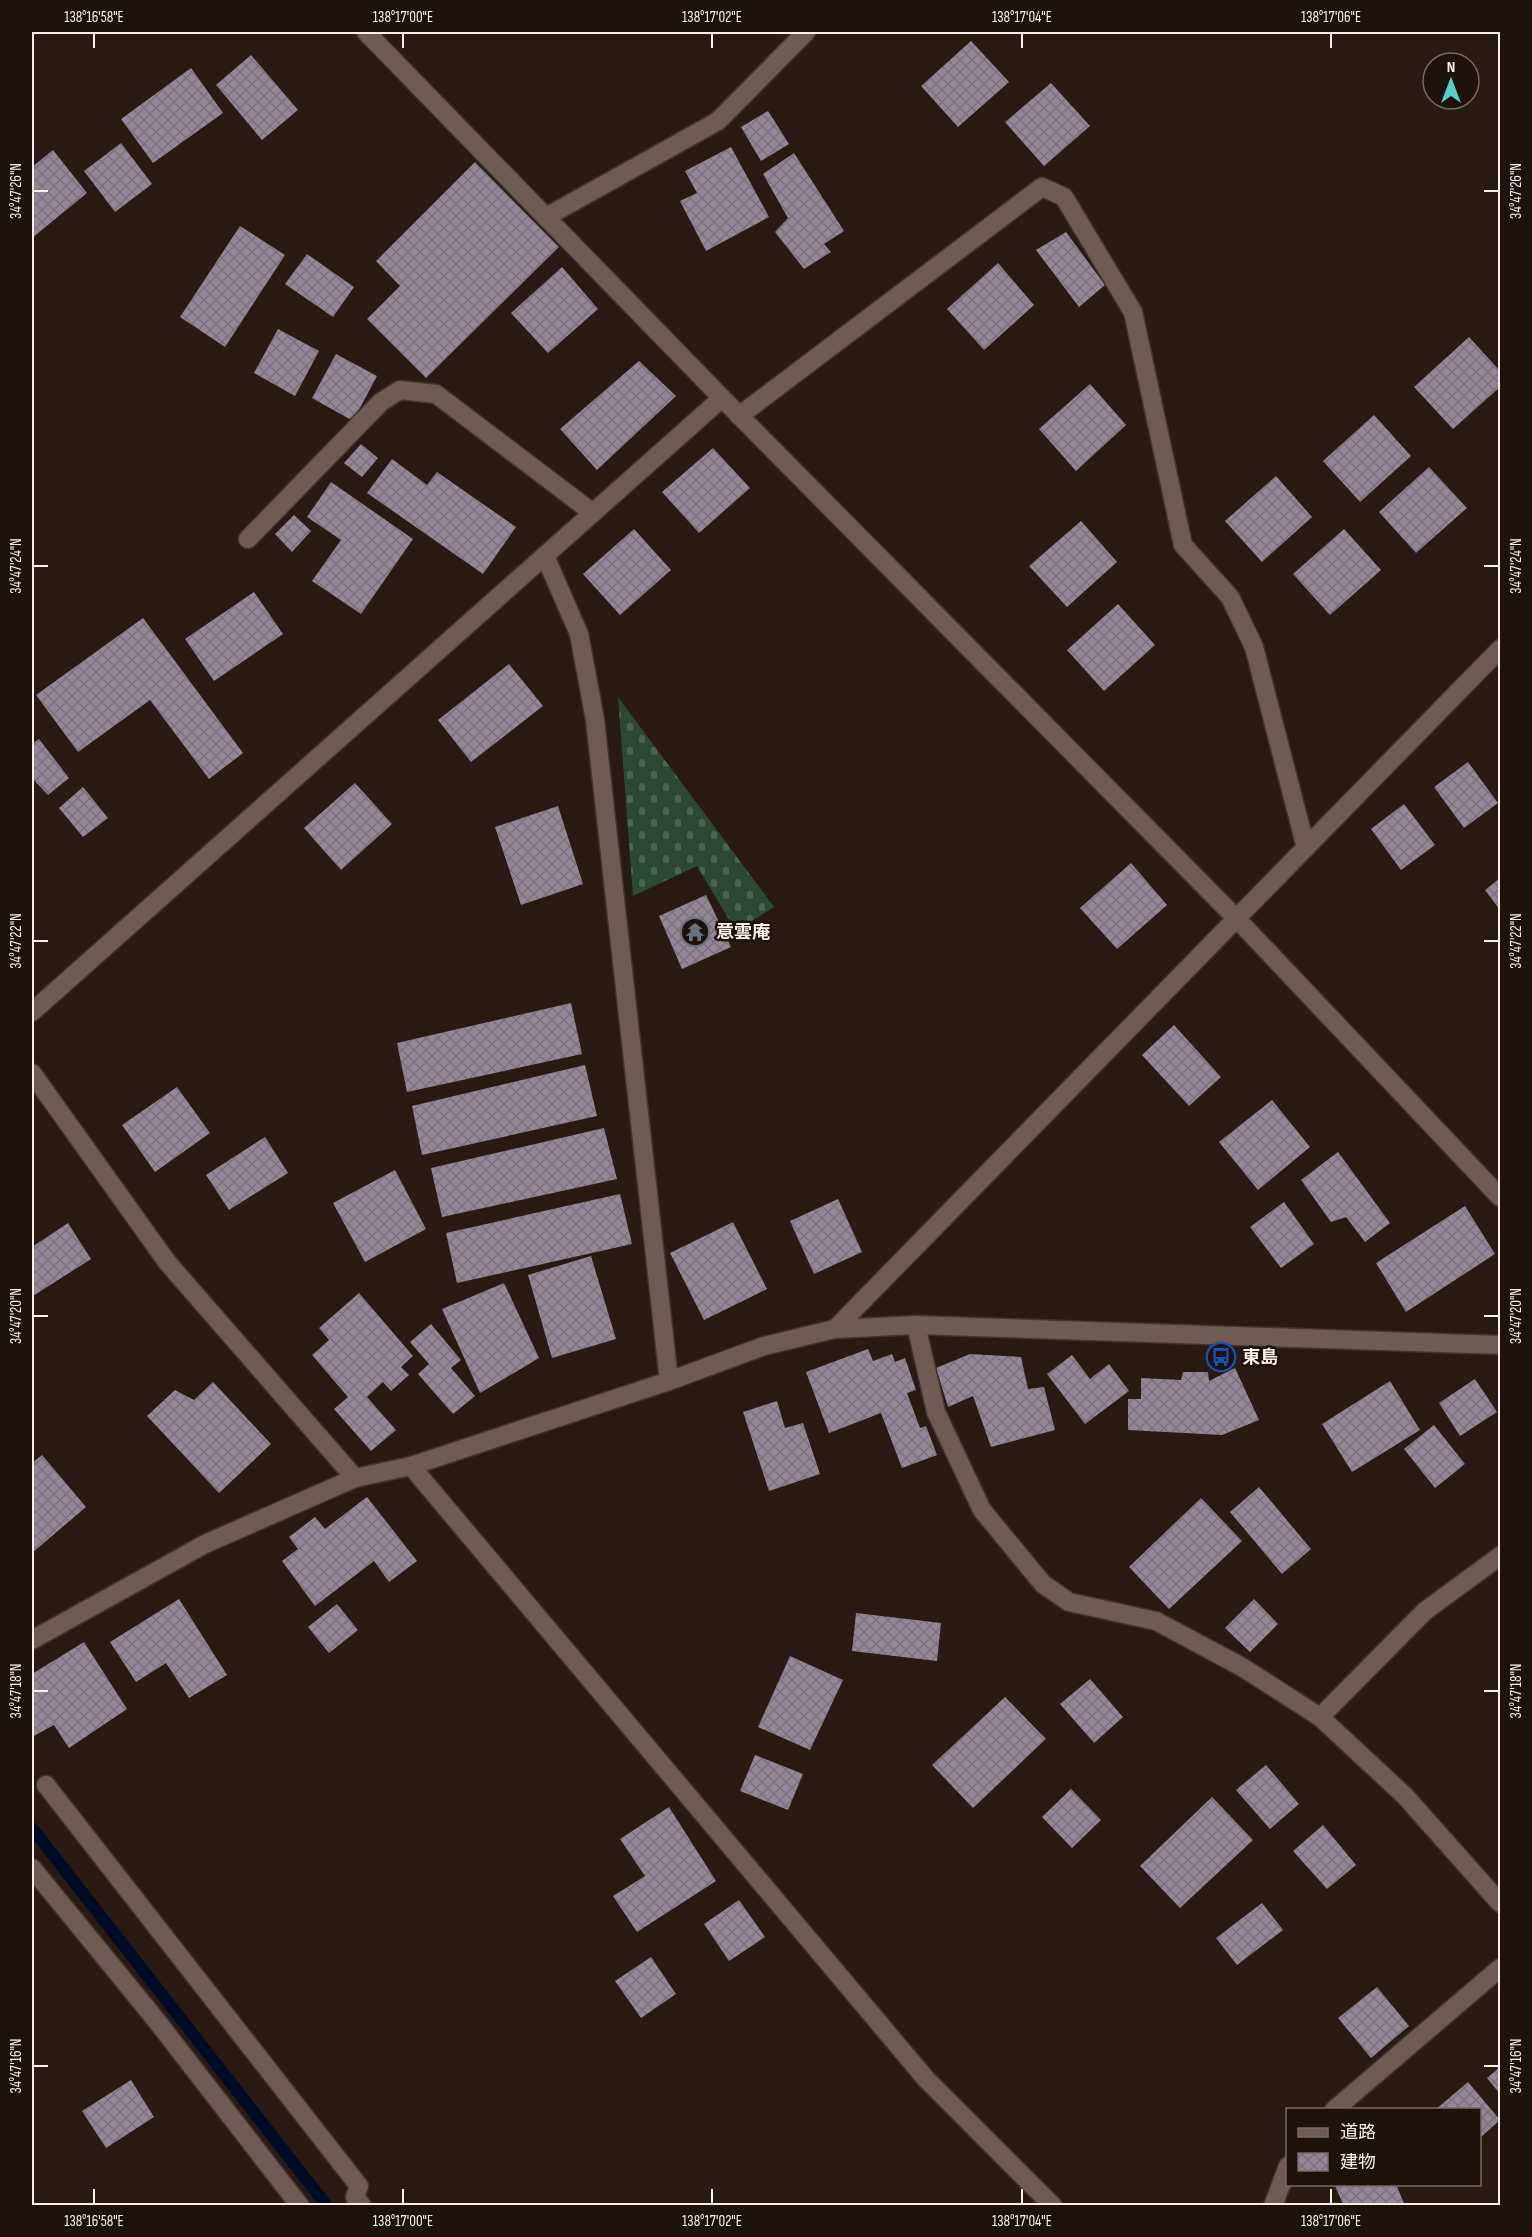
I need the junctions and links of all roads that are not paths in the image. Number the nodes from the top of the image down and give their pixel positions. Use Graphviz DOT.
graph roads {
  1 [pos="366,32"];
  2 [pos="806,32"];
  3 [pos="546,217"];
  4 [pos="722,398"];
  5 [pos="739,416"];
  6 [pos="593,513"];
  7 [pos="248,539"];
  8 [pos="545,556"];
  9 [pos="1500,649"];
  10 [pos="1306,848"];
  11 [pos="1237,919"];
  12 [pos="32,1012"];
  13 [pos="32,1073"];
  14 [pos="1500,1197"];
  15 [pos="916,1324"];
  16 [pos="835,1329"];
  17 [pos="1500,1346"];
  18 [pos="669,1381"];
  19 [pos="411,1466"];
  20 [pos="355,1478"];
  21 [pos="1500,1556"];
  22 [pos="32,1640"];
  23 [pos="1320,1717"];
  24 [pos="46,1785"];
  25 [pos="32,1868"];
  26 [pos="1500,1903"];
  27 [pos="1500,1968"];
  28 [pos="1335,2108"];
  29 [pos="1286,2169"];
  30 [pos="300,2205"];
  31 [pos="362,2205"];
  32 [pos="1053,2205"];
  33 [pos="1273,2205"];
  1 -- 3 [label="street"];
  2 -- 3 [label="street"];
  3 -- 4 [label="street"];
  4 -- 5 [label="street"];
  4 -- 6 [label="street"];
  5 -- 10 [label="street"];
  5 -- 11 [label="street"];
  6 -- 7 [label="street"];
  6 -- 8 [label="street"];
  8 -- 12 [label="street"];
  8 -- 18 [label="street"];
  9 -- 10 [label="street"];
  10 -- 11 [label="street"];
  11 -- 14 [label="street"];
  11 -- 16 [label="street"];
  13 -- 20 [label="street"];
  15 -- 16 [label="street"];
  15 -- 17 [label="street"];
  15 -- 23 [label="street"];
  16 -- 18 [label="street"];
  18 -- 19 [label="street"];
  19 -- 20 [label="street"];
  19 -- 32 [label="street"];
  20 -- 22 [label="street"];
  21 -- 23 [label="street"];
  23 -- 26 [label="street"];
  24 -- 31 [label="street"];
  25 -- 30 [label="street"];
  27 -- 28 [label="street"];
  29 -- 33 [label="street"];
}
